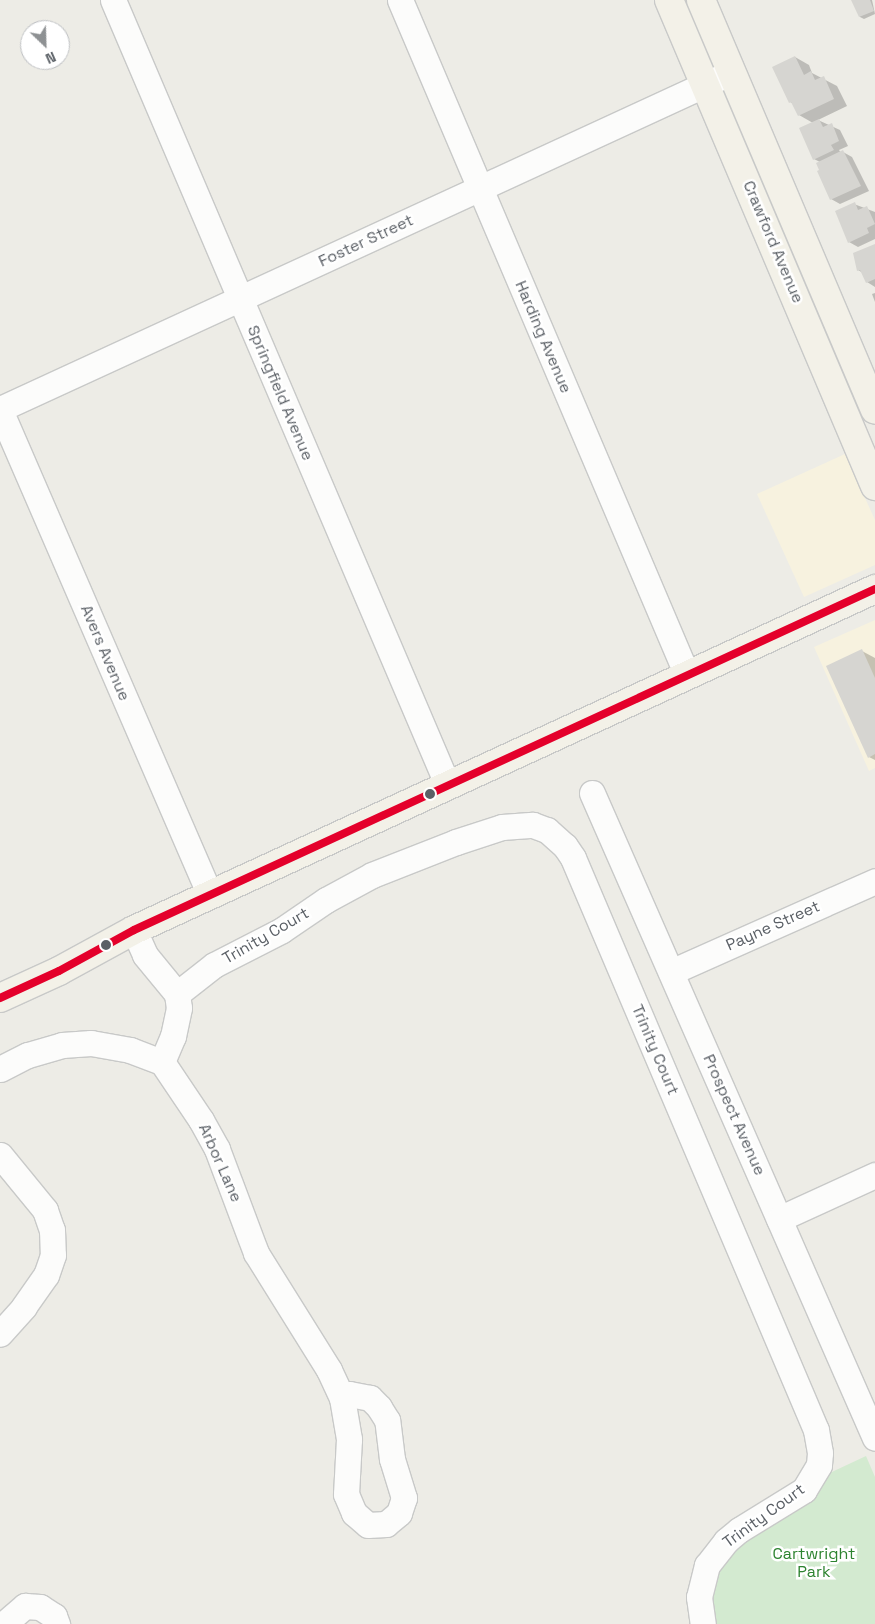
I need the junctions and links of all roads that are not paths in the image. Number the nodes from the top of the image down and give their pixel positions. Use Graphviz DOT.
graph roads {
  1 [pos="112,0"];
  2 [pos="400,0"];
  3 [pos="669,0"];
  4 [pos="701,0"];
  5 [pos="732,72"];
  6 [pos="705,84"];
  7 [pos="480,188"];
  8 [pos="240,298"];
  9 [pos="0,410"];
  10 [pos="875,410"];
  11 [pos="875,486"];
  12 [pos="875,588"];
  13 [pos="687,675"];
  14 [pos="448,786"];
  15 [pos="592,793"];
  16 [pos="875,881"];
  17 [pos="210,895"];
  18 [pos="134,930"];
  19 [pos="670,972"];
  20 [pos="177,994"];
  21 [pos="0,998"];
  22 [pos="162,1062"];
  23 [pos="0,1069"];
  24 [pos="0,1155"];
  25 [pos="875,1175"];
  26 [pos="779,1219"];
  27 [pos="0,1334"];
  28 [pos="342,1398"];
  29 [pos="875,1438"];
  30 [pos="4,1624"];
  31 [pos="57,1624"];
  32 [pos="703,1624"];
  1 -- 8 [label="street, Springfield Avenue"];
  2 -- 7 [label="street, Harding Avenue"];
  3 -- 6 [label="main road, Crawford Avenue"];
  4 -- 5 [label="main road, Crawford Avenue"];
  5 -- 6 [label="street, Foster Street"];
  5 -- 10 [label="main road, Crawford Avenue"];
  6 -- 7 [label="street, Foster Street"];
  6 -- 11 [label="main road, Crawford Avenue"];
  7 -- 8 [label="street, Foster Street"];
  7 -- 13 [label="street, Harding Avenue"];
  8 -- 9 [label="street, Foster Street"];
  8 -- 14 [label="street, Springfield Avenue"];
  9 -- 17 [label="street, Avers Avenue"];
  12 -- 13 [label="main road"];
  13 -- 14 [label="main road"];
  14 -- 17 [label="main road"];
  15 -- 19 [label="street, Prospect Avenue"];
  16 -- 19 [label="street, Payne Street"];
  17 -- 18 [label="main road"];
  18 -- 20 [label="street"];
  18 -- 21 [label="main road"];
  19 -- 26 [label="street, Prospect Avenue"];
  20 -- 22 [label="street"];
  20 -- 32 [label="street, Trinity Court"];
  22 -- 23 [label="street"];
  22 -- 28 [label="street, Arbor Lane"];
  24 -- 27 [label="street"];
  25 -- 26 [label="street"];
  26 -- 29 [label="street, Prospect Avenue"];
  28 -- 28 [label="street, Arbor Lane"];
  30 -- 31 [label="street"];
}
